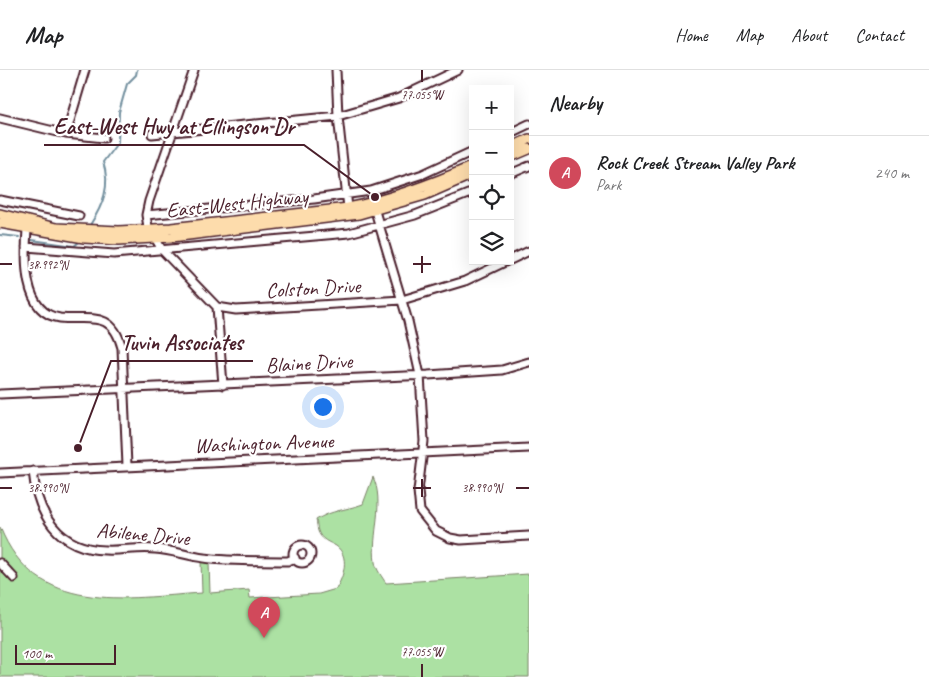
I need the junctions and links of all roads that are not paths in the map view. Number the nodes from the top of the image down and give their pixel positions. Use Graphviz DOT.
graph roads {
  1 [pos="85,70"];
  2 [pos="194,70"];
  3 [pos="336,70"];
  4 [pos="458,70"];
  5 [pos="338,116"];
  6 [pos="0,118"];
  7 [pos="529,124"];
  8 [pos="514,131"];
  9 [pos="172,133"];
  10 [pos="66,134"];
  11 [pos="152,134"];
  12 [pos="104,138"];
  13 [pos="529,139"];
  14 [pos="514,146"];
  15 [pos="529,149"];
  16 [pos="469,153"];
  17 [pos="514,156"];
  18 [pos="529,166"];
  19 [pos="469,168"];
  20 [pos="514,172"];
  21 [pos="471,175"];
  22 [pos="469,194"];
  23 [pos="346,195"];
  24 [pos="0,200"];
  25 [pos="348,208"];
  26 [pos="375,210"];
  27 [pos="0,214"];
  28 [pos="146,215"];
  29 [pos="79,216"];
  30 [pos="0,223"];
  31 [pos="380,226"];
  32 [pos="27,229"];
  33 [pos="151,234"];
  34 [pos="26,247"];
  35 [pos="163,251"];
  36 [pos="529,251"];
  37 [pos="514,258"];
  38 [pos="500,265"];
  39 [pos="402,300"];
  40 [pos="217,307"];
  41 [pos="529,362"];
  42 [pos="420,375"];
  43 [pos="223,385"];
  44 [pos="124,389"];
  45 [pos="0,394"];
  46 [pos="529,448"];
  47 [pos="423,454"];
  48 [pos="127,466"];
  49 [pos="33,472"];
  50 [pos="0,473"];
  51 [pos="529,536"];
  52 [pos="295,558"];
  53 [pos="0,562"];
  54 [pos="14,578"];
  1 -- 10 [label="street"];
  2 -- 9 [label="street"];
  3 -- 5 [label="street"];
  4 -- 5 [label="street"];
  5 -- 9 [label="street"];
  5 -- 23 [label="street"];
  6 -- 10 [label="street"];
  7 -- 8 [label="street"];
  9 -- 11 [label="street"];
  9 -- 28 [label="street"];
  10 -- 12 [label="street"];
  13 -- 14 [label="main road"];
  15 -- 17 [label="main road"];
  16 -- 23 [label="street, East-West Highway"];
  18 -- 20 [label="street"];
  19 -- 25 [label="main road, East-West Highway"];
  21 -- 26 [label="main road, East-West Highway"];
  22 -- 31 [label="street, East-West Highway"];
  23 -- 25 [label="street"];
  23 -- 28 [label="street, East-West Highway"];
  24 -- 29 [label="street"];
  25 -- 33 [label="main road, East-West Highway"];
  26 -- 31 [label="street"];
  26 -- 33 [label="main road, East-West Highway"];
  27 -- 33 [label="main road, East-West Highway"];
  28 -- 33 [label="street"];
  30 -- 32 [label="main road, East-West Highway"];
  31 -- 35 [label="street, East-West Highway"];
  31 -- 39 [label="street"];
  32 -- 33 [label="main road, East-West Highway"];
  32 -- 34 [label="street"];
  33 -- 35 [label="street"];
  34 -- 35 [label="street, East-West Highway"];
  34 -- 44 [label="street"];
  35 -- 40 [label="street"];
  36 -- 37 [label="street, Colston Drive"];
  38 -- 39 [label="street, Colston Drive"];
  39 -- 40 [label="street, Colston Drive"];
  39 -- 42 [label="street"];
  40 -- 43 [label="street"];
  41 -- 42 [label="street, Blaine Drive"];
  42 -- 43 [label="street, Blaine Drive"];
  42 -- 47 [label="street"];
  43 -- 44 [label="street, Blaine Drive"];
  44 -- 45 [label="street, Blaine Drive"];
  44 -- 48 [label="street"];
  46 -- 47 [label="street, Washington Avenue"];
  47 -- 48 [label="street, Washington Avenue"];
  47 -- 51 [label="street"];
  48 -- 49 [label="street, Washington Avenue"];
  49 -- 50 [label="street, Washington Avenue"];
  49 -- 52 [label="street, Abilene Drive"];
  53 -- 54 [label="street"];
}
